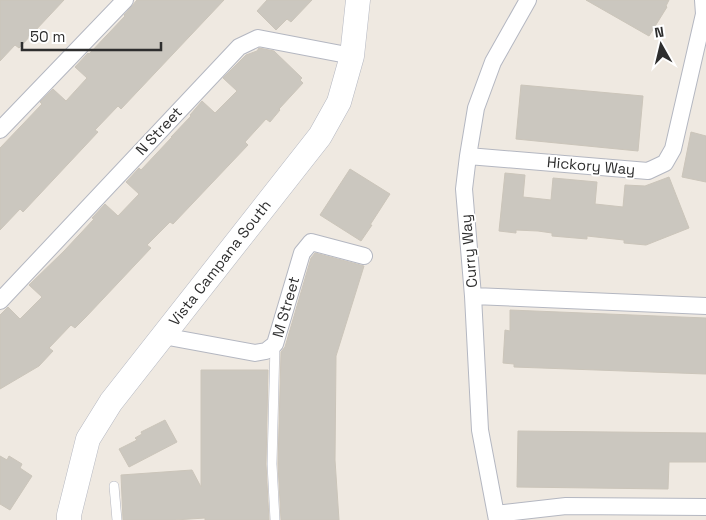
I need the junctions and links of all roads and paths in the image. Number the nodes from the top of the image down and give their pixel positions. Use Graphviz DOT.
graph roads {
  1 [pos="125,0"];
  2 [pos="358,0"];
  3 [pos="528,0"];
  4 [pos="703,0"];
  5 [pos="352,56"];
  6 [pos="0,130"];
  7 [pos="468,156"];
  8 [pos="364,256"];
  9 [pos="473,296"];
  10 [pos="0,301"];
  11 [pos="706,306"];
  12 [pos="163,336"];
  13 [pos="275,344"];
  14 [pos="114,486"];
  15 [pos="706,507"];
  16 [pos="497,517"];
  17 [pos="69,520"];
  18 [pos="117,520"];
  19 [pos="276,520"];
  1 -- 6 [label="street"];
  2 -- 5 [label="street, Vista Campana South"];
  3 -- 7 [label="street, Curry Way"];
  4 -- 7 [label="street, Hickory Way"];
  5 -- 10 [label="street, N Street"];
  5 -- 12 [label="street, Vista Campana South"];
  7 -- 9 [label="street, Curry Way"];
  8 -- 13 [label="street, M Street"];
  9 -- 11 [label="street"];
  9 -- 16 [label="street, Curry Way"];
  12 -- 13 [label="street, M Street"];
  12 -- 17 [label="street, Vista Campana South"];
  13 -- 19 [label="lane"];
  14 -- 18 [label="lane"];
  15 -- 16 [label="street"];
}
